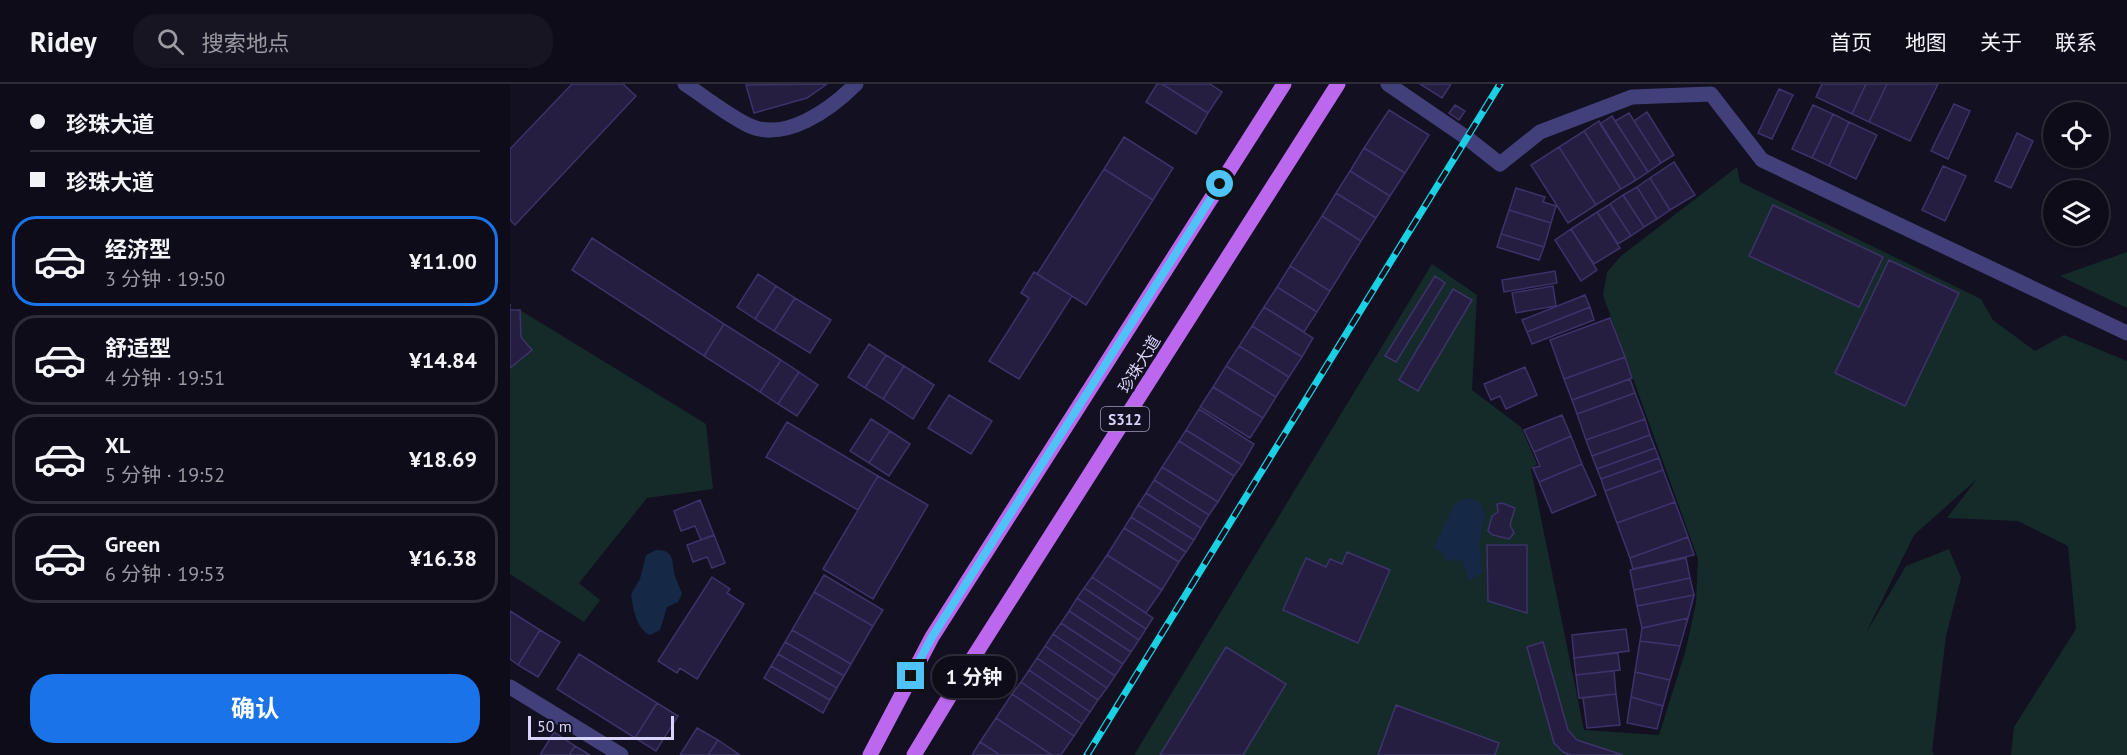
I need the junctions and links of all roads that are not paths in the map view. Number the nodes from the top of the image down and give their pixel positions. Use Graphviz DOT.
graph roads {
  1 [pos="685,84"];
  2 [pos="856,84"];
  3 [pos="1284,84"];
  4 [pos="1338,84"];
  5 [pos="1388,84"];
  6 [pos="2127,333"];
  7 [pos="510,687"];
  8 [pos="621,755"];
  9 [pos="870,755"];
  10 [pos="914,755"];
  1 -- 2 [label="street"];
  3 -- 9 [label="main road, 珍珠大道 / S312"];
  4 -- 10 [label="main road, 珍珠大道 / S312"];
  5 -- 6 [label="street"];
  7 -- 8 [label="street"];
}
